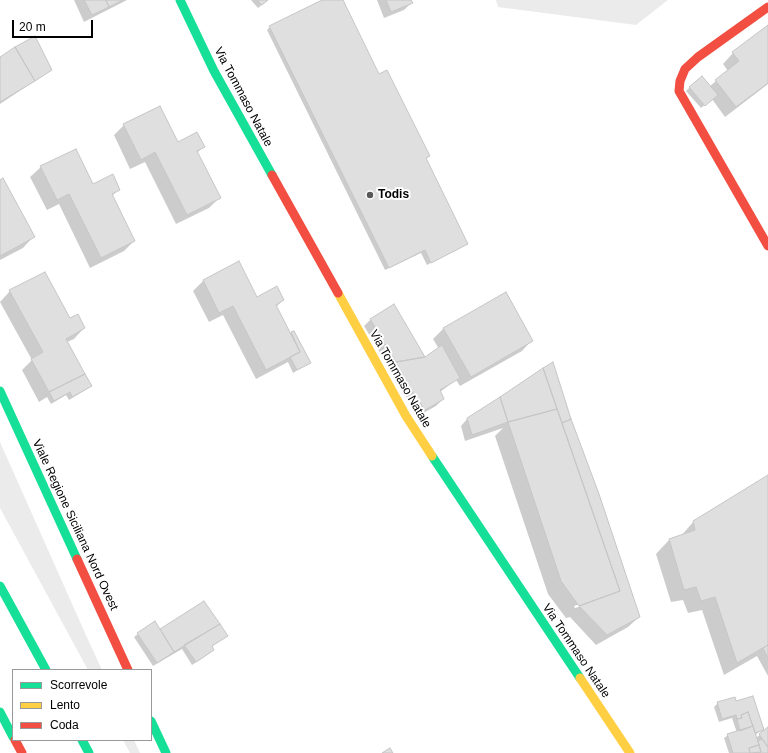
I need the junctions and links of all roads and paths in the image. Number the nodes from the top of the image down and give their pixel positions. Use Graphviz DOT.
graph roads {
  1 [pos="180,0"];
  2 [pos="768,7"];
  3 [pos="768,246"];
  4 [pos="0,391"];
  5 [pos="0,586"];
  6 [pos="45,669"];
  7 [pos="128,669"];
  8 [pos="0,712"];
  9 [pos="152,723"];
  10 [pos="12,735"];
  11 [pos="16,741"];
  12 [pos="83,741"];
  13 [pos="22,753"];
  14 [pos="89,753"];
  15 [pos="166,753"];
  16 [pos="630,753"];
  1 -- 16 [label="main road, Via Tommaso Natale"];
  2 -- 3 [label="main road"];
  4 -- 7 [label="main road, Viale Regione Siciliana Nord Ovest"];
  5 -- 6 [label="main road"];
  8 -- 10 [label="main road"];
  9 -- 15 [label="main road"];
  11 -- 13 [label="main road"];
  12 -- 14 [label="main road"];
}
